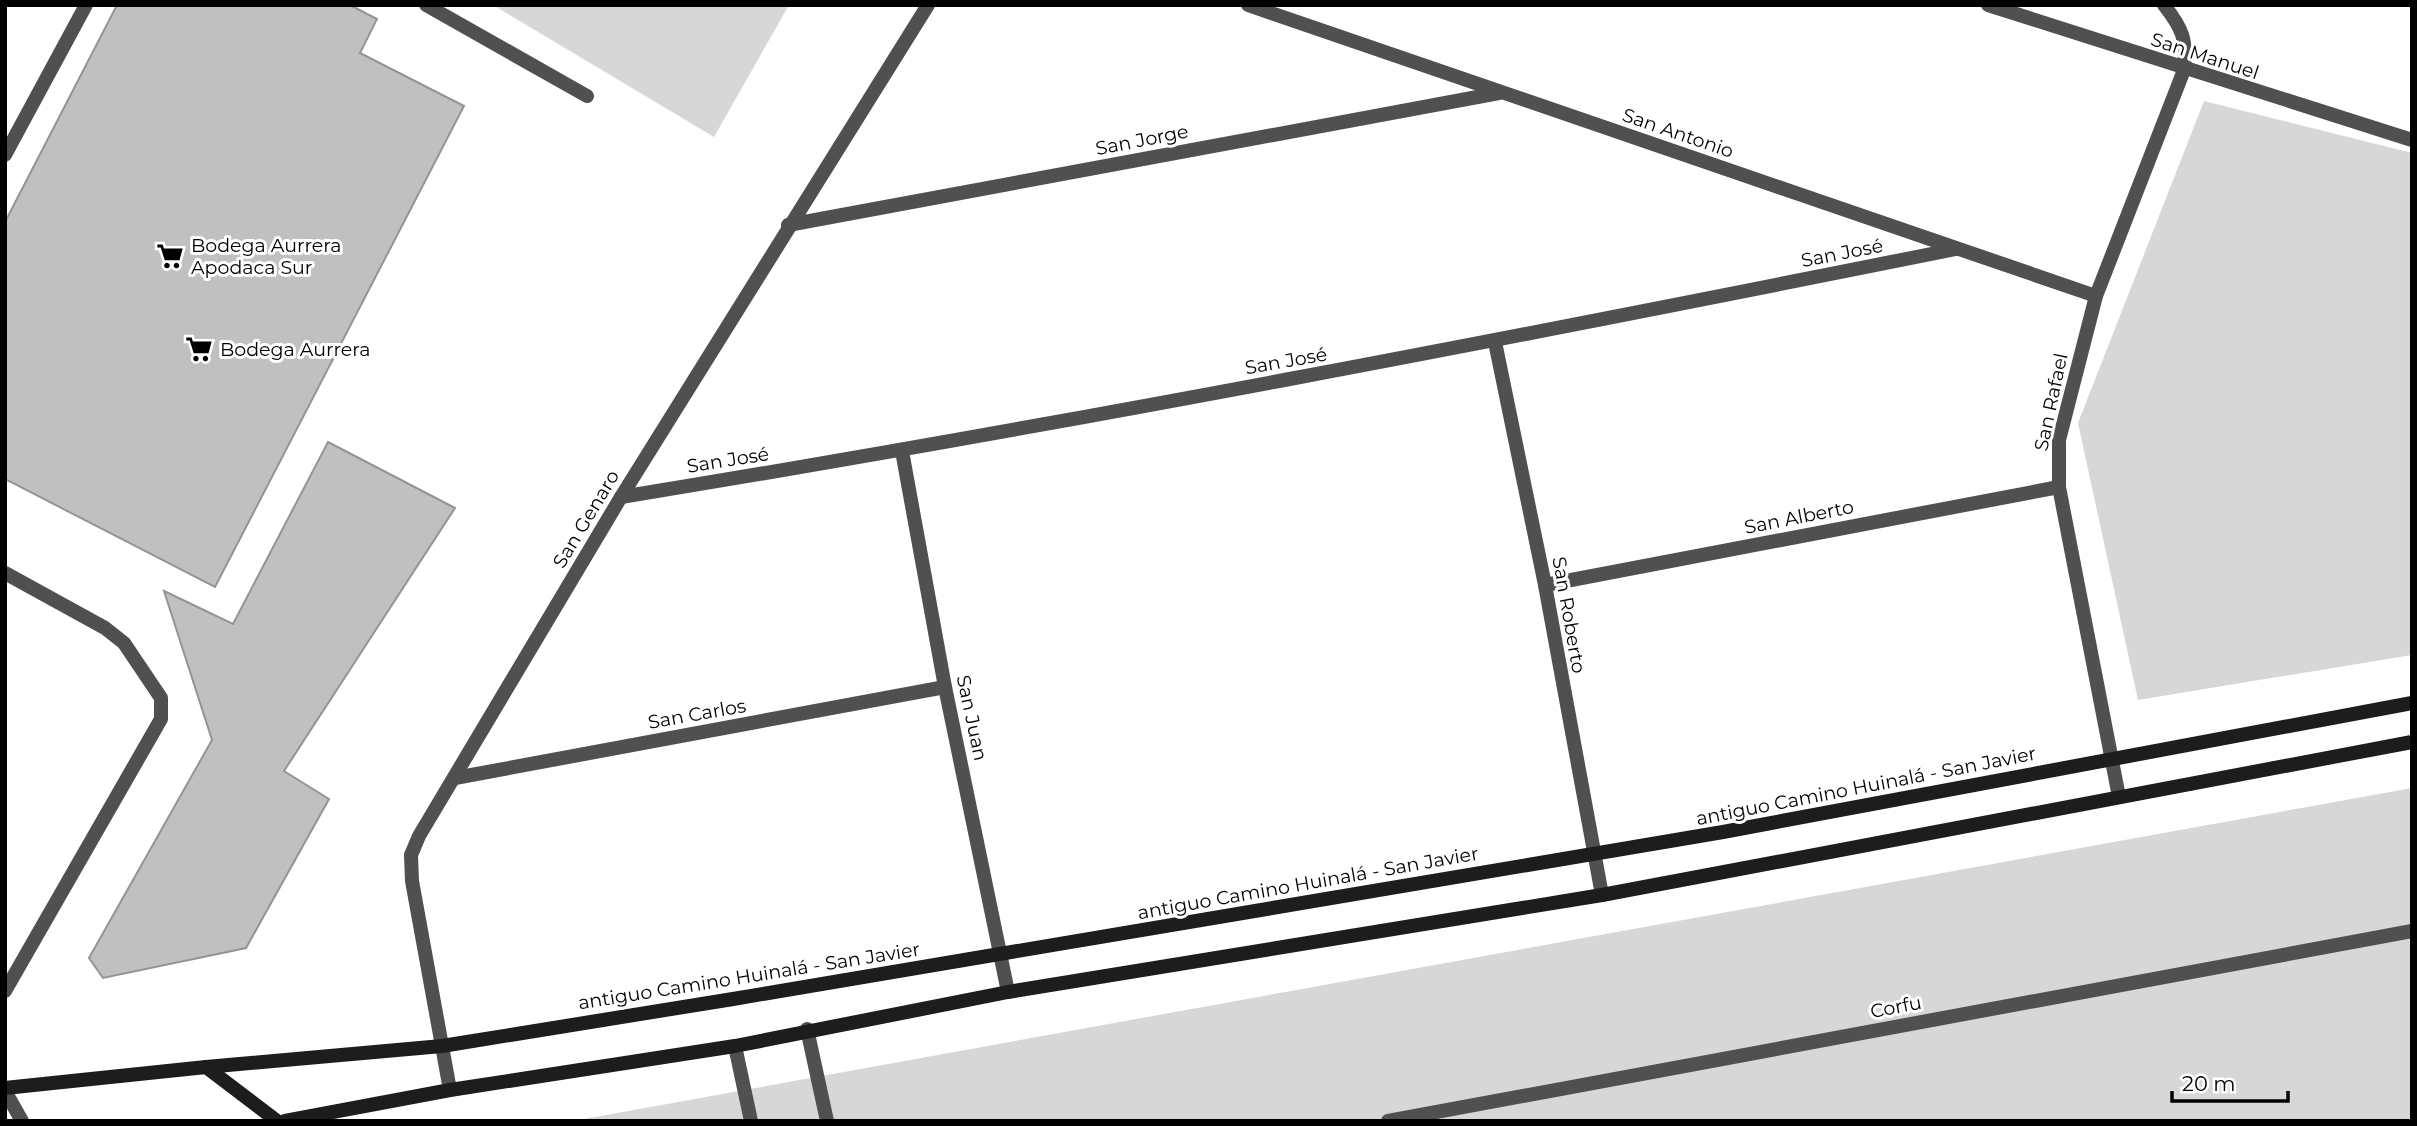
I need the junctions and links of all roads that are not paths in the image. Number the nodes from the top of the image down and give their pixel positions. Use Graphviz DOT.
graph roads {
  1 [pos="86,5"];
  2 [pos="426,5"];
  3 [pos="928,5"];
  4 [pos="1248,5"];
  5 [pos="1988,5"];
  6 [pos="2164,5"];
  7 [pos="2184,70"];
  8 [pos="1502,92"];
  9 [pos="587,96"];
  10 [pos="2412,140"];
  11 [pos="5,155"];
  12 [pos="788,225"];
  13 [pos="1956,250"];
  14 [pos="2096,296"];
  15 [pos="1495,342"];
  16 [pos="902,451"];
  17 [pos="2059,487"];
  18 [pos="621,497"];
  19 [pos="5,573"];
  20 [pos="1545,586"];
  21 [pos="945,687"];
  22 [pos="2412,703"];
  23 [pos="2412,742"];
  24 [pos="2110,760"];
  25 [pos="455,778"];
  26 [pos="2119,797"];
  27 [pos="1593,855"];
  28 [pos="1602,895"];
  29 [pos="2412,931"];
  30 [pos="1002,954"];
  31 [pos="5,991"];
  32 [pos="1009,992"];
  33 [pos="807,1029"];
  34 [pos="442,1046"];
  35 [pos="735,1046"];
  36 [pos="206,1067"];
  37 [pos="5,1090"];
  38 [pos="450,1090"];
  39 [pos="22,1121"];
  40 [pos="277,1121"];
  41 [pos="285,1121"];
  42 [pos="751,1121"];
  43 [pos="827,1121"];
  44 [pos="1388,1121"];
  1 -- 11 [label="street"];
  2 -- 9 [label="street"];
  3 -- 12 [label="street, San Genaro"];
  4 -- 8 [label="street, San Antonio"];
  5 -- 7 [label="street, San Manuel"];
  6 -- 7 [label="street"];
  7 -- 10 [label="street, San Manuel"];
  7 -- 14 [label="street, San Rafael"];
  8 -- 12 [label="street, San Jorge"];
  8 -- 13 [label="street, San Antonio"];
  12 -- 18 [label="street, San Genaro"];
  13 -- 14 [label="street, San Antonio"];
  13 -- 15 [label="street, San José"];
  14 -- 17 [label="street, San Rafael"];
  15 -- 16 [label="street, San José"];
  15 -- 20 [label="street, San Roberto"];
  16 -- 18 [label="street, San José"];
  16 -- 21 [label="street, San Juan"];
  17 -- 20 [label="street, San Alberto"];
  17 -- 24 [label="street, San Rafael"];
  18 -- 25 [label="street, San Genaro"];
  19 -- 31 [label="street"];
  20 -- 27 [label="street, San Roberto"];
  21 -- 25 [label="street, San Carlos"];
  21 -- 30 [label="street, San Juan"];
  22 -- 24 [label="main road, antiguo Camino Huinalá - San Javier"];
  23 -- 26 [label="main road"];
  24 -- 26 [label="street, San Rafael"];
  24 -- 27 [label="main road, antiguo Camino Huinalá - San Javier"];
  25 -- 34 [label="street, San Genaro"];
  26 -- 28 [label="main road"];
  27 -- 28 [label="street, San Roberto"];
  27 -- 30 [label="main road, antiguo Camino Huinalá - San Javier"];
  28 -- 32 [label="main road"];
  29 -- 44 [label="street, Corfu"];
  30 -- 32 [label="street, San Juan"];
  30 -- 34 [label="main road, antiguo Camino Huinalá - San Javier"];
  32 -- 33 [label="main road"];
  33 -- 35 [label="main road"];
  33 -- 43 [label="street"];
  34 -- 36 [label="main road, antiguo Camino Huinalá - San Javier"];
  34 -- 38 [label="street, San Genaro"];
  35 -- 38 [label="main road"];
  35 -- 42 [label="street"];
  36 -- 37 [label="main road, antiguo Camino Huinalá - San Javier"];
  36 -- 40 [label="main road"];
  37 -- 39 [label="street"];
  38 -- 41 [label="main road"];
}
